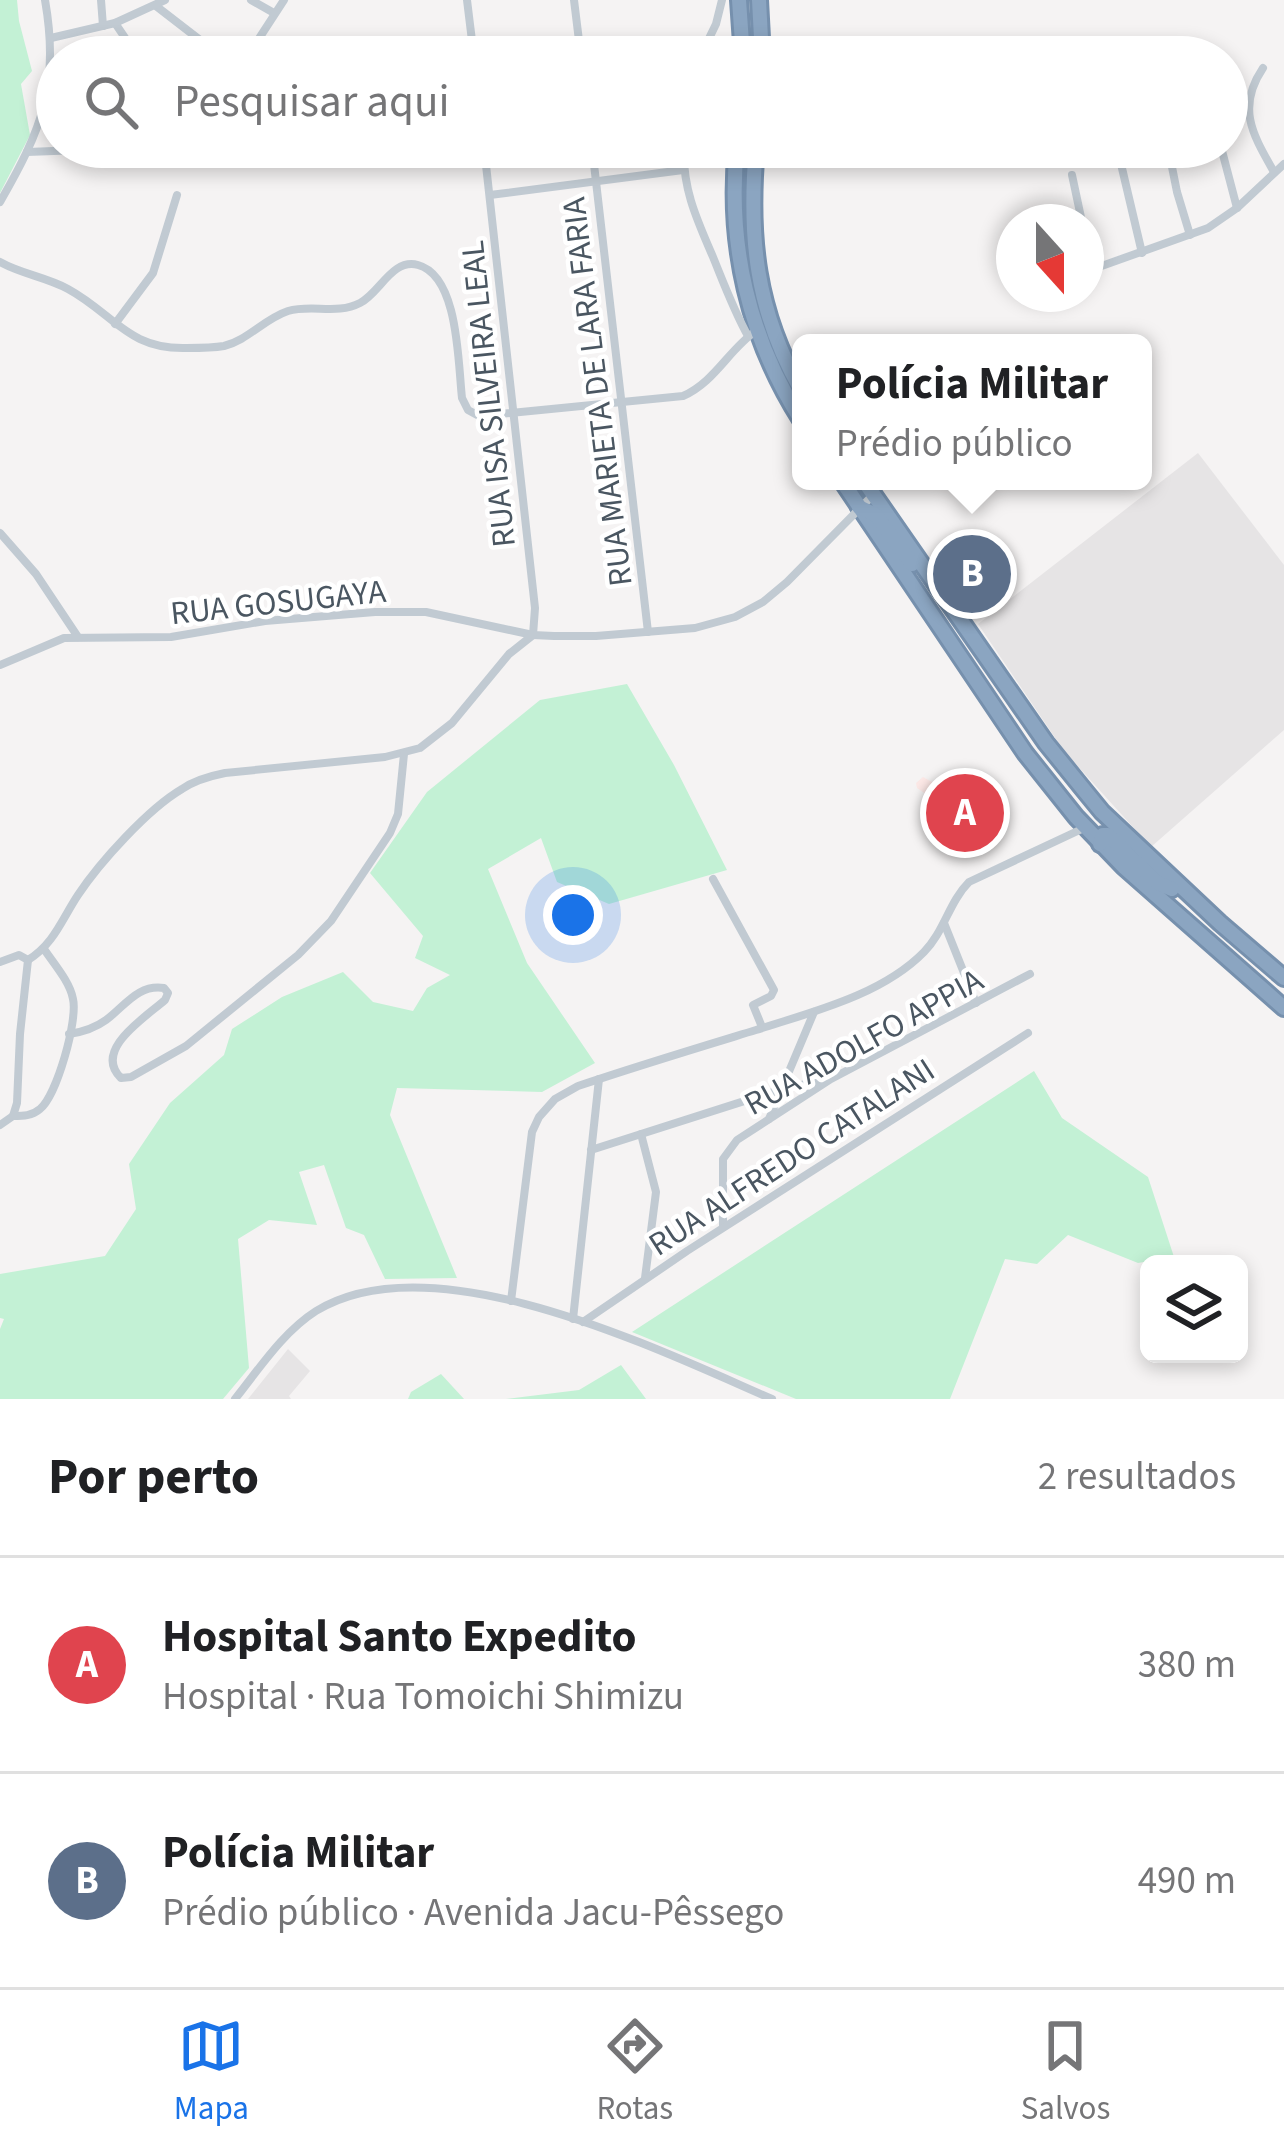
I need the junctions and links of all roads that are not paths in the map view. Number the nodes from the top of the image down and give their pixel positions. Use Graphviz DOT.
graph roads {
  1 [pos="45,0"];
  2 [pos="101,0"];
  3 [pos="251,0"];
  4 [pos="284,0"];
  5 [pos="467,0"];
  6 [pos="574,0"];
  7 [pos="722,0"];
  8 [pos="739,0"];
  9 [pos="759,0"];
  10 [pos="160,3"];
  11 [pos="274,14"];
  12 [pos="115,23"];
  13 [pos="103,26"];
  14 [pos="51,36"];
  15 [pos="60,36"];
  16 [pos="124,36"];
  17 [pos="198,36"];
  18 [pos="260,36"];
  19 [pos="471,36"];
  20 [pos="578,36"];
  21 [pos="710,36"];
  22 [pos="742,36"];
  23 [pos="761,36"];
  24 [pos="1263,68"];
  25 [pos="36,130"];
  26 [pos="27,152"];
  27 [pos="36,152"];
  28 [pos="1284,164"];
  29 [pos="487,168"];
  30 [pos="594,168"];
  31 [pos="736,168"];
  32 [pos="755,168"];
  33 [pos="1122,168"];
  34 [pos="1172,168"];
  35 [pos="1227,168"];
  36 [pos="683,170"];
  37 [pos="1274,172"];
  38 [pos="1072,175"];
  39 [pos="596,182"];
  40 [pos="177,195"];
  41 [pos="490,196"];
  42 [pos="0,202"];
  43 [pos="1078,204"];
  44 [pos="1237,208"];
  45 [pos="1190,235"];
  46 [pos="1142,253"];
  47 [pos="0,262"];
  48 [pos="1104,267"];
  49 [pos="115,324"];
  50 [pos="753,333"];
  51 [pos="792,370"];
  52 [pos="622,402"];
  53 [pos="792,404"];
  54 [pos="514,413"];
  55 [pos="850,490"];
  56 [pos="865,490"];
  57 [pos="871,490"];
  58 [pos="859,507"];
  59 [pos="0,532"];
  60 [pos="935,582"];
  61 [pos="648,632"];
  62 [pos="533,634"];
  63 [pos="78,637"];
  64 [pos="0,665"];
  65 [pos="1010,730"];
  66 [pos="404,754"];
  67 [pos="1084,794"];
  68 [pos="1086,828"];
  69 [pos="1100,844"];
  70 [pos="713,879"];
  71 [pos="1172,889"];
  72 [pos="1209,913"];
  73 [pos="944,922"];
  74 [pos="44,949"];
  75 [pos="27,959"];
  76 [pos="0,962"];
  77 [pos="1030,974"];
  78 [pos="1284,978"];
  79 [pos="976,1004"];
  80 [pos="1284,1008"];
  81 [pos="815,1011"];
  82 [pos="762,1028"];
  83 [pos="1028,1033"];
  84 [pos="69,1034"];
  85 [pos="599,1079"];
  86 [pos="831,1079"];
  87 [pos="779,1090"];
  88 [pos="13,1116"];
  89 [pos="769,1118"];
  90 [pos="0,1125"];
  91 [pos="641,1134"];
  92 [pos="592,1150"];
  93 [pos="724,1228"];
  94 [pos="645,1278"];
  95 [pos="511,1301"];
  96 [pos="577,1321"];
  97 [pos="235,1399"];
  98 [pos="772,1399"];
  1 -- 14 [label="street"];
  2 -- 13 [label="street"];
  3 -- 11 [label="street"];
  4 -- 11 [label="street"];
  5 -- 19 [label="street"];
  6 -- 20 [label="street"];
  7 -- 21 [label="street"];
  8 -- 22 [label="highway"];
  9 -- 23 [label="highway"];
  10 -- 12 [label="street"];
  10 -- 17 [label="street"];
  11 -- 18 [label="street"];
  12 -- 13 [label="street"];
  12 -- 16 [label="street"];
  13 -- 15 [label="street"];
  24 -- 37 [label="street"];
  25 -- 26 [label="street"];
  26 -- 27 [label="street"];
  26 -- 42 [label="street"];
  28 -- 37 [label="street"];
  29 -- 41 [label="street, RUA ISA SILVEIRA LEAL"];
  30 -- 39 [label="street, RUA MARIETA DE LARA FARIA"];
  31 -- 50 [label="highway"];
  32 -- 51 [label="highway"];
  33 -- 46 [label="street"];
  34 -- 45 [label="street"];
  35 -- 44 [label="street"];
  36 -- 39 [label="street"];
  36 -- 50 [label="street"];
  37 -- 44 [label="street"];
  38 -- 43 [label="street"];
  39 -- 41 [label="street"];
  39 -- 52 [label="street, RUA MARIETA DE LARA FARIA"];
  40 -- 49 [label="street"];
  41 -- 54 [label="street, RUA ISA SILVEIRA LEAL"];
  44 -- 45 [label="street"];
  45 -- 46 [label="street"];
  46 -- 48 [label="street"];
  47 -- 49 [label="street"];
  49 -- 54 [label="street"];
  50 -- 52 [label="street"];
  50 -- 53 [label="highway"];
  52 -- 54 [label="street"];
  52 -- 61 [label="street, RUA MARIETA DE LARA FARIA"];
  54 -- 62 [label="street, RUA ISA SILVEIRA LEAL"];
  55 -- 58 [label="highway"];
  56 -- 58 [label="street, RUA GOSUGAYA"];
  57 -- 60 [label="highway"];
  58 -- 60 [label="highway"];
  58 -- 61 [label="street, RUA GOSUGAYA"];
  58 -- 65 [label="highway"];
  59 -- 63 [label="street"];
  60 -- 67 [label="highway"];
  61 -- 62 [label="street, RUA GOSUGAYA"];
  62 -- 63 [label="street, RUA GOSUGAYA"];
  62 -- 66 [label="street"];
  63 -- 64 [label="street, RUA GOSUGAYA"];
  65 -- 67 [label="highway"];
  65 -- 68 [label="highway"];
  66 -- 74 [label="street"];
  66 -- 84 [label="street"];
  67 -- 68 [label="highway"];
  67 -- 72 [label="highway"];
  68 -- 69 [label="highway"];
  68 -- 71 [label="highway"];
  68 -- 73 [label="street"];
  69 -- 71 [label="highway"];
  69 -- 80 [label="highway"];
  70 -- 82 [label="street"];
  71 -- 72 [label="highway"];
  72 -- 78 [label="highway"];
  73 -- 79 [label="street"];
  73 -- 81 [label="street"];
  74 -- 75 [label="street"];
  74 -- 84 [label="street"];
  75 -- 76 [label="street"];
  75 -- 88 [label="street"];
  77 -- 79 [label="street, RUA ADOLFO APPIA"];
  79 -- 86 [label="street, RUA ADOLFO APPIA"];
  81 -- 82 [label="street"];
  81 -- 87 [label="street"];
  82 -- 85 [label="street"];
  83 -- 93 [label="street, RUA ALFREDO CATALANI"];
  84 -- 88 [label="street"];
  85 -- 92 [label="street"];
  85 -- 95 [label="street"];
  86 -- 87 [label="street"];
  86 -- 89 [label="street, RUA ADOLFO APPIA"];
  87 -- 89 [label="street"];
  87 -- 91 [label="street"];
  88 -- 90 [label="street"];
  89 -- 93 [label="street, RUA ADOLFO APPIA"];
  91 -- 92 [label="street"];
  91 -- 94 [label="street"];
  92 -- 96 [label="street"];
  93 -- 94 [label="street, RUA ALFREDO CATALANI"];
  94 -- 96 [label="street, RUA ALFREDO CATALANI"];
  95 -- 96 [label="street"];
  95 -- 97 [label="street"];
  96 -- 98 [label="street"];
}
